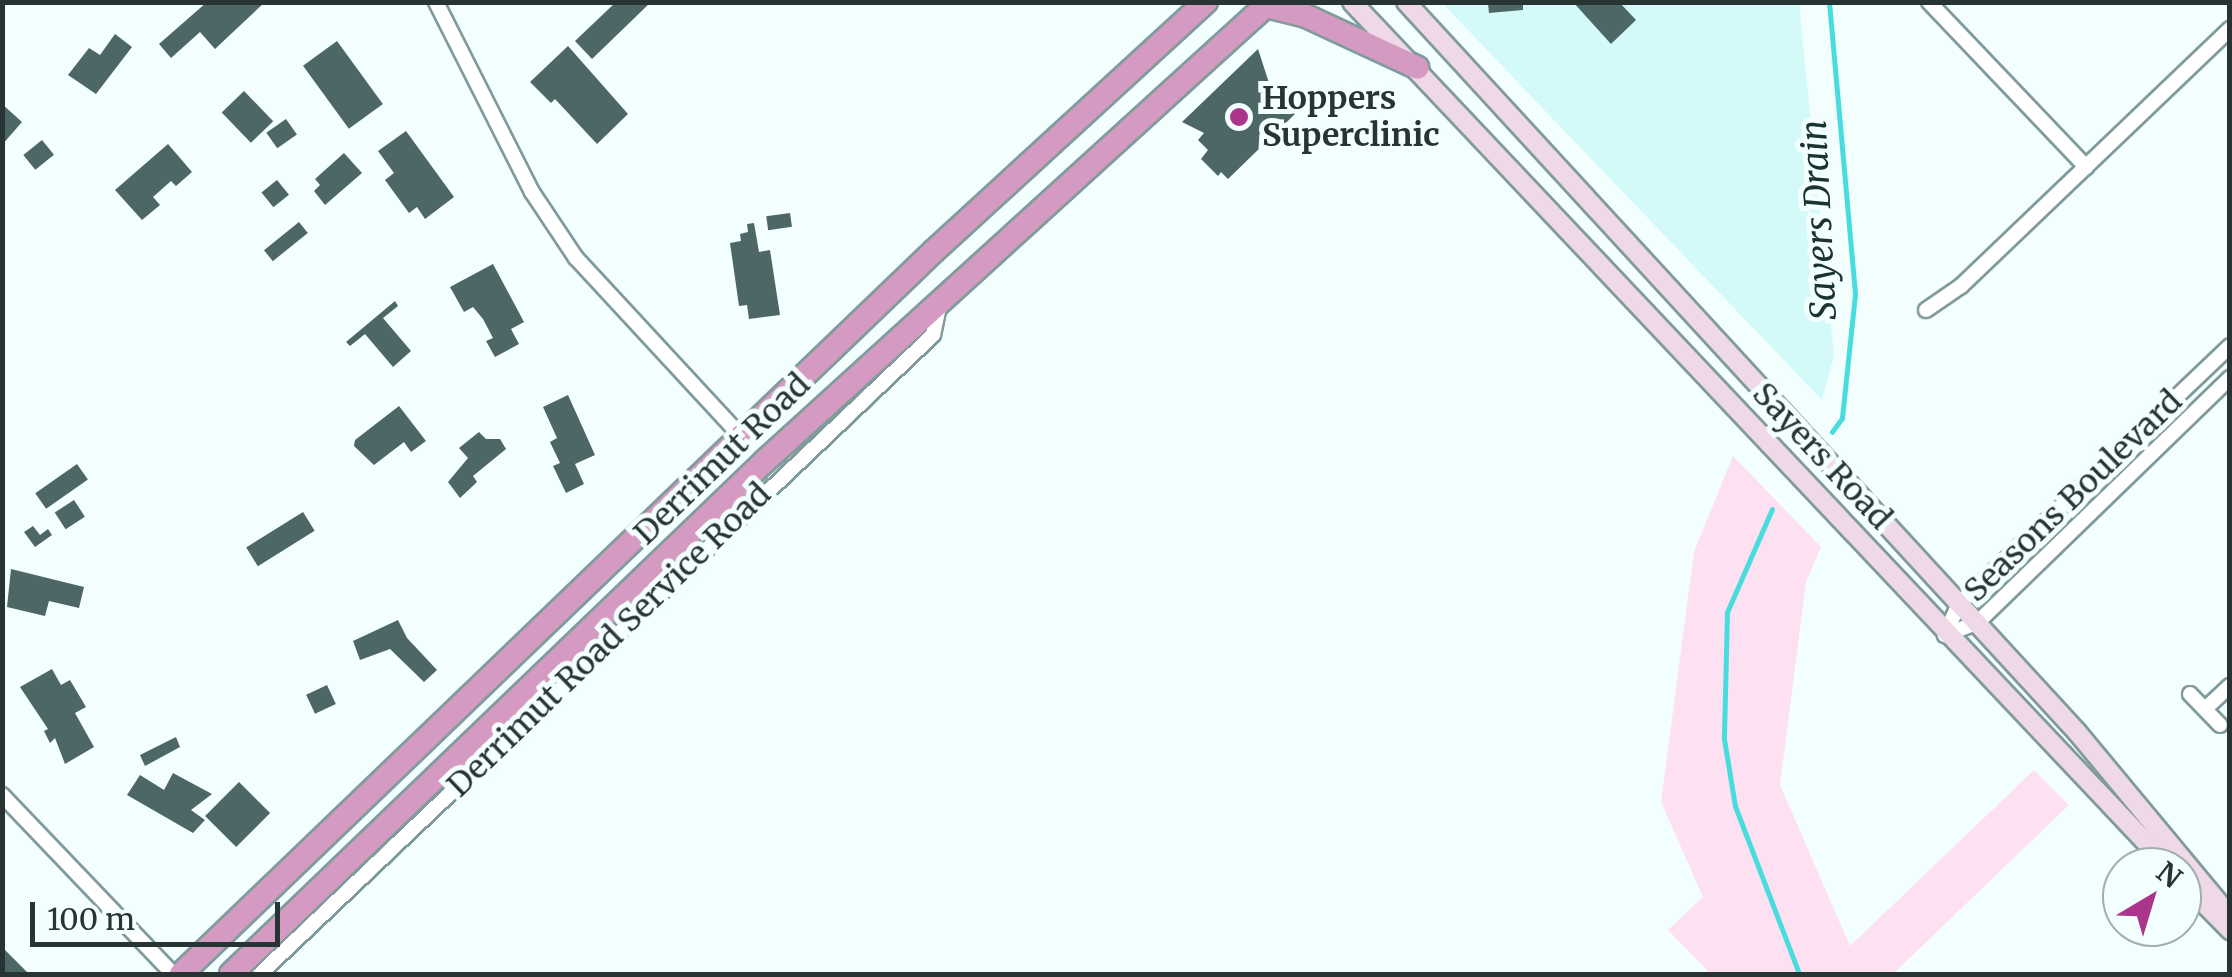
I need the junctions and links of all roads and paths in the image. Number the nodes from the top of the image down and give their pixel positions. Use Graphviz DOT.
graph roads {
  1 [pos="436,2"];
  2 [pos="1186,2"];
  3 [pos="1206,2"];
  4 [pos="1352,2"];
  5 [pos="1406,2"];
  6 [pos="1929,2"];
  7 [pos="1268,4"];
  8 [pos="2230,30"];
  9 [pos="1165,40"];
  10 [pos="1418,68"];
  11 [pos="2086,167"];
  12 [pos="1626,240"];
  13 [pos="1602,267"];
  14 [pos="942,296"];
  15 [pos="1926,310"];
  16 [pos="2230,346"];
  17 [pos="2230,378"];
  18 [pos="740,436"];
  19 [pos="765,461"];
  20 [pos="622,598"];
  21 [pos="572,599"];
  22 [pos="1958,604"];
  23 [pos="1977,623"];
  24 [pos="622,625"];
  25 [pos="1945,635"];
  26 [pos="2230,686"];
  27 [pos="2190,694"];
  28 [pos="2205,709"];
  29 [pos="2220,725"];
  30 [pos="2,795"];
  31 [pos="2150,847"];
  32 [pos="2202,901"];
  33 [pos="2230,916"];
  34 [pos="2230,930"];
  35 [pos="173,974"];
  36 [pos="181,974"];
  37 [pos="230,974"];
  38 [pos="260,974"];
  1 -- 18 [label="street"];
  2 -- 9 [label="highway"];
  3 -- 9 [label="highway, Derrimut Road"];
  4 -- 10 [label="main road, Sayers Road"];
  5 -- 12 [label="main road, Sayers Road"];
  6 -- 11 [label="street"];
  7 -- 10 [label="highway"];
  7 -- 14 [label="highway, Derrimut Road"];
  8 -- 11 [label="street"];
  9 -- 18 [label="highway, Derrimut Road"];
  10 -- 13 [label="main road, Sayers Road"];
  11 -- 15 [label="street"];
  12 -- 13 [label="main road"];
  12 -- 22 [label="main road, Sayers Road"];
  13 -- 25 [label="main road, Sayers Road"];
  14 -- 19 [label="highway, Derrimut Road"];
  14 -- 24 [label="street, Derrimut Road Service Road"];
  16 -- 22 [label="street, Seasons Boulevard"];
  17 -- 23 [label="street, Seasons Boulevard"];
  18 -- 19 [label="highway"];
  18 -- 21 [label="highway, Derrimut Road"];
  19 -- 20 [label="highway, Derrimut Road"];
  20 -- 21 [label="highway"];
  20 -- 24 [label="street"];
  20 -- 37 [label="highway, Derrimut Road"];
  21 -- 36 [label="highway, Derrimut Road"];
  22 -- 23 [label="main road, Sayers Road"];
  22 -- 25 [label="street, Seasons Boulevard"];
  23 -- 25 [label="street, Seasons Boulevard"];
  23 -- 33 [label="main road, Sayers Road"];
  24 -- 38 [label="street, Derrimut Road Service Road"];
  25 -- 31 [label="main road, Sayers Road"];
  26 -- 28 [label="street"];
  27 -- 28 [label="street"];
  28 -- 29 [label="street"];
  30 -- 35 [label="street"];
  32 -- 34 [label="main road"];
}
